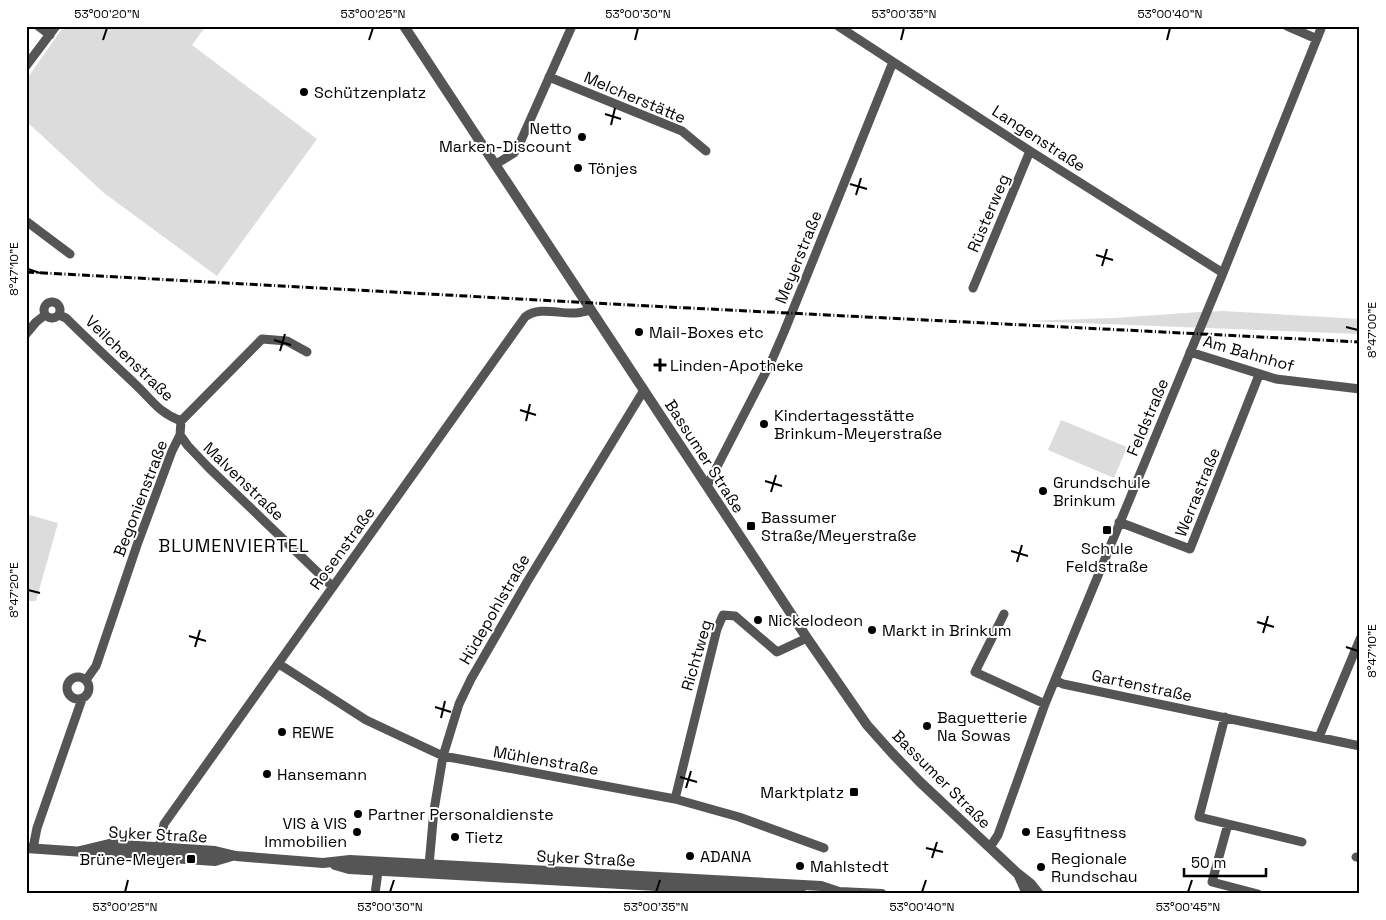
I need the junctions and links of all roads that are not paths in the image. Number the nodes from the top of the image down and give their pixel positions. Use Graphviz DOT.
graph roads {
  1 [pos="38,26"];
  2 [pos="56,26"];
  3 [pos="404,26"];
  4 [pos="572,26"];
  5 [pos="838,26"];
  6 [pos="1288,26"];
  7 [pos="1322,26"];
  8 [pos="50,35"];
  9 [pos="1317,39"];
  10 [pos="893,62"];
  11 [pos="26,66"];
  12 [pos="549,77"];
  13 [pos="706,151"];
  14 [pos="1030,151"];
  15 [pos="496,164"];
  16 [pos="26,221"];
  17 [pos="70,254"];
  18 [pos="1223,273"];
  19 [pos="973,288"];
  20 [pos="591,310"];
  21 [pos="45,315"];
  22 [pos="59,315"];
  23 [pos="26,334"];
  24 [pos="307,352"];
  25 [pos="1190,352"];
  26 [pos="1259,375"];
  27 [pos="1360,389"];
  28 [pos="644,390"];
  29 [pos="181,421"];
  30 [pos="180,436"];
  31 [pos="707,486"];
  32 [pos="1119,522"];
  33 [pos="333,587"];
  34 [pos="1004,614"];
  35 [pos="807,638"];
  36 [pos="1360,639"];
  37 [pos="278,664"];
  38 [pos="86,680"];
  39 [pos="1055,680"];
  40 [pos="82,699"];
  41 [pos="1045,704"];
  42 [pos="1225,717"];
  43 [pos="1319,737"];
  44 [pos="1360,746"];
  45 [pos="443,756"];
  46 [pos="675,799"];
  47 [pos="1228,824"];
  48 [pos="1302,842"];
  49 [pos="29,847"];
  50 [pos="990,847"];
  51 [pos="824,848"];
  52 [pos="158,852"];
  53 [pos="429,865"];
  54 [pos="379,866"];
  55 [pos="1017,873"];
  56 [pos="835,893"];
  57 [pos="375,894"];
  58 [pos="802,894"];
  59 [pos="882,894"];
  60 [pos="1027,894"];
  61 [pos="1039,894"];
  62 [pos="1258,894"];
  1 -- 8 [label="street"];
  2 -- 8 [label="street"];
  3 -- 15 [label="street, Bassumer Straße"];
  4 -- 12 [label="street"];
  5 -- 10 [label="street, Langenstraße"];
  6 -- 9 [label="street"];
  7 -- 9 [label="street, Feldstraße"];
  8 -- 11 [label="street"];
  9 -- 18 [label="street, Feldstraße"];
  10 -- 14 [label="street, Langenstraße"];
  10 -- 31 [label="street, Meyerstraße"];
  12 -- 13 [label="street, Melcherstätte"];
  12 -- 15 [label="street"];
  14 -- 18 [label="street, Langenstraße"];
  14 -- 19 [label="street, Rüsterweg"];
  15 -- 20 [label="street, Bassumer Straße"];
  16 -- 17 [label="street"];
  18 -- 25 [label="street, Feldstraße"];
  20 -- 28 [label="street, Bassumer Straße"];
  20 -- 33 [label="street, Rosenstraße"];
  21 -- 22 [label="street"];
  21 -- 22 [label="street, Veilchenstraße"];
  21 -- 23 [label="street, Veilchenstraße"];
  22 -- 29 [label="street, Veilchenstraße"];
  24 -- 29 [label="street"];
  25 -- 26 [label="street, Am Bahnhof"];
  25 -- 32 [label="street, Feldstraße"];
  26 -- 27 [label="street, Am Bahnhof"];
  26 -- 32 [label="street, Werrastraße"];
  28 -- 31 [label="street, Bassumer Straße"];
  28 -- 45 [label="street, Hüdepohlstraße"];
  29 -- 30 [label="street, Begonienstraße"];
  30 -- 33 [label="street, Malvenstraße"];
  30 -- 38 [label="street, Begonienstraße"];
  31 -- 35 [label="street, Bassumer Straße"];
  32 -- 39 [label="street, Feldstraße"];
  33 -- 37 [label="street, Rosenstraße"];
  34 -- 41 [label="street"];
  35 -- 46 [label="street, Richtweg"];
  35 -- 50 [label="street, Bassumer Straße"];
  36 -- 43 [label="street"];
  37 -- 45 [label="street, Mühlenstraße"];
  37 -- 52 [label="street, Rosenstraße"];
  38 -- 40 [label="street, Begonienstraße"];
  38 -- 40 [label="street"];
  39 -- 41 [label="street, Feldstraße"];
  39 -- 42 [label="street, Gartenstraße"];
  40 -- 49 [label="street, Begonienstraße"];
  41 -- 50 [label="street, Feldstraße"];
  42 -- 43 [label="street, Gartenstraße"];
  42 -- 47 [label="street"];
  43 -- 44 [label="street, Gartenstraße"];
  45 -- 46 [label="street, Mühlenstraße"];
  45 -- 53 [label="street, Hüdepohlstraße"];
  46 -- 51 [label="street, Mühlenstraße"];
  47 -- 48 [label="street"];
  47 -- 62 [label="street"];
  49 -- 52 [label="street, Syker Straße"];
  50 -- 55 [label="street, Bassumer Straße"];
  52 -- 54 [label="street, Syker Straße"];
  53 -- 54 [label="street, Syker Straße"];
  53 -- 56 [label="street, Syker Straße"];
  54 -- 57 [label="street"];
  54 -- 58 [label="street, Syker Straße"];
  55 -- 60 [label="street, Bassumer Straße"];
  55 -- 61 [label="street, Bassumer Straße"];
  56 -- 59 [label="street, Syker Straße"];
}
